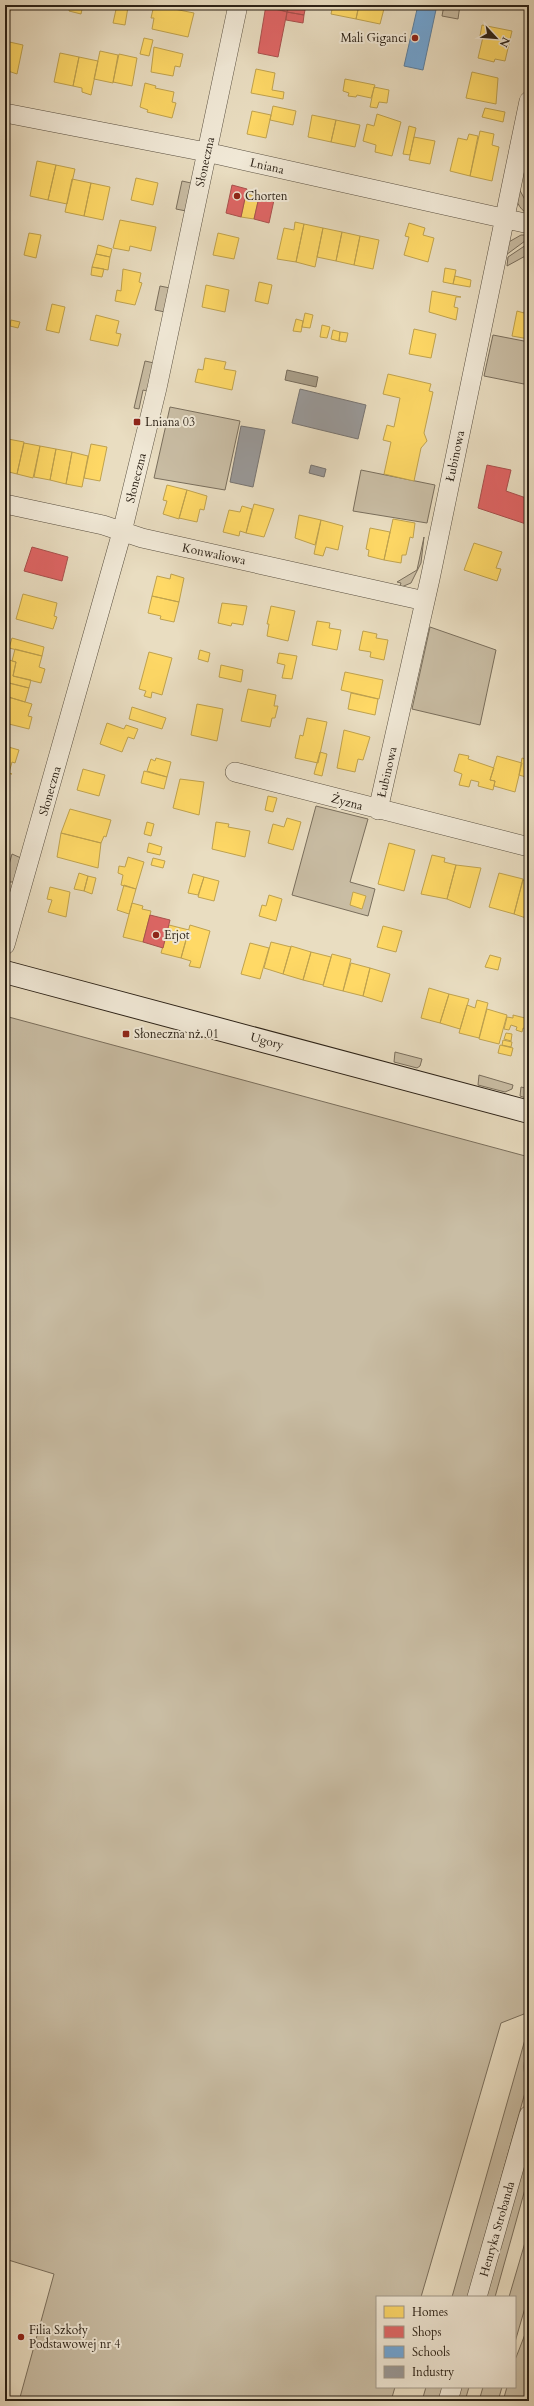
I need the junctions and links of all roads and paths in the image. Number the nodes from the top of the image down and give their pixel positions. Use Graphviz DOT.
graph roads {
  1 [pos="238,5"];
  2 [pos="529,101"];
  3 [pos="5,113"];
  4 [pos="206,152"];
  5 [pos="504,218"];
  6 [pos="529,224"];
  7 [pos="5,504"];
  8 [pos="122,532"];
  9 [pos="425,601"];
  10 [pos="236,772"];
  11 [pos="378,810"];
  12 [pos="529,847"];
  13 [pos="5,944"];
  14 [pos="5,972"];
  15 [pos="529,1112"];
  16 [pos="529,2115"];
  17 [pos="477,2296"];
  18 [pos="452,2388"];
  19 [pos="448,2401"];
  1 -- 4 [label="street, Słoneczna"];
  2 -- 5 [label="street, Łubinowa"];
  3 -- 4 [label="street, Lniana"];
  4 -- 5 [label="street, Lniana"];
  4 -- 8 [label="street, Słoneczna"];
  5 -- 6 [label="street, Lniana"];
  5 -- 9 [label="street, Łubinowa"];
  7 -- 8 [label="street, Konwaliowa"];
  8 -- 9 [label="street, Konwaliowa"];
  8 -- 13 [label="street, Słoneczna"];
  9 -- 11 [label="street, Łubinowa"];
  10 -- 11 [label="street, Żyzna"];
  11 -- 12 [label="street, Żyzna"];
  14 -- 15 [label="street, Ugory"];
  16 -- 17 [label="street, Henryka Strobanda"];
  18 -- 19 [label="street"];
}
